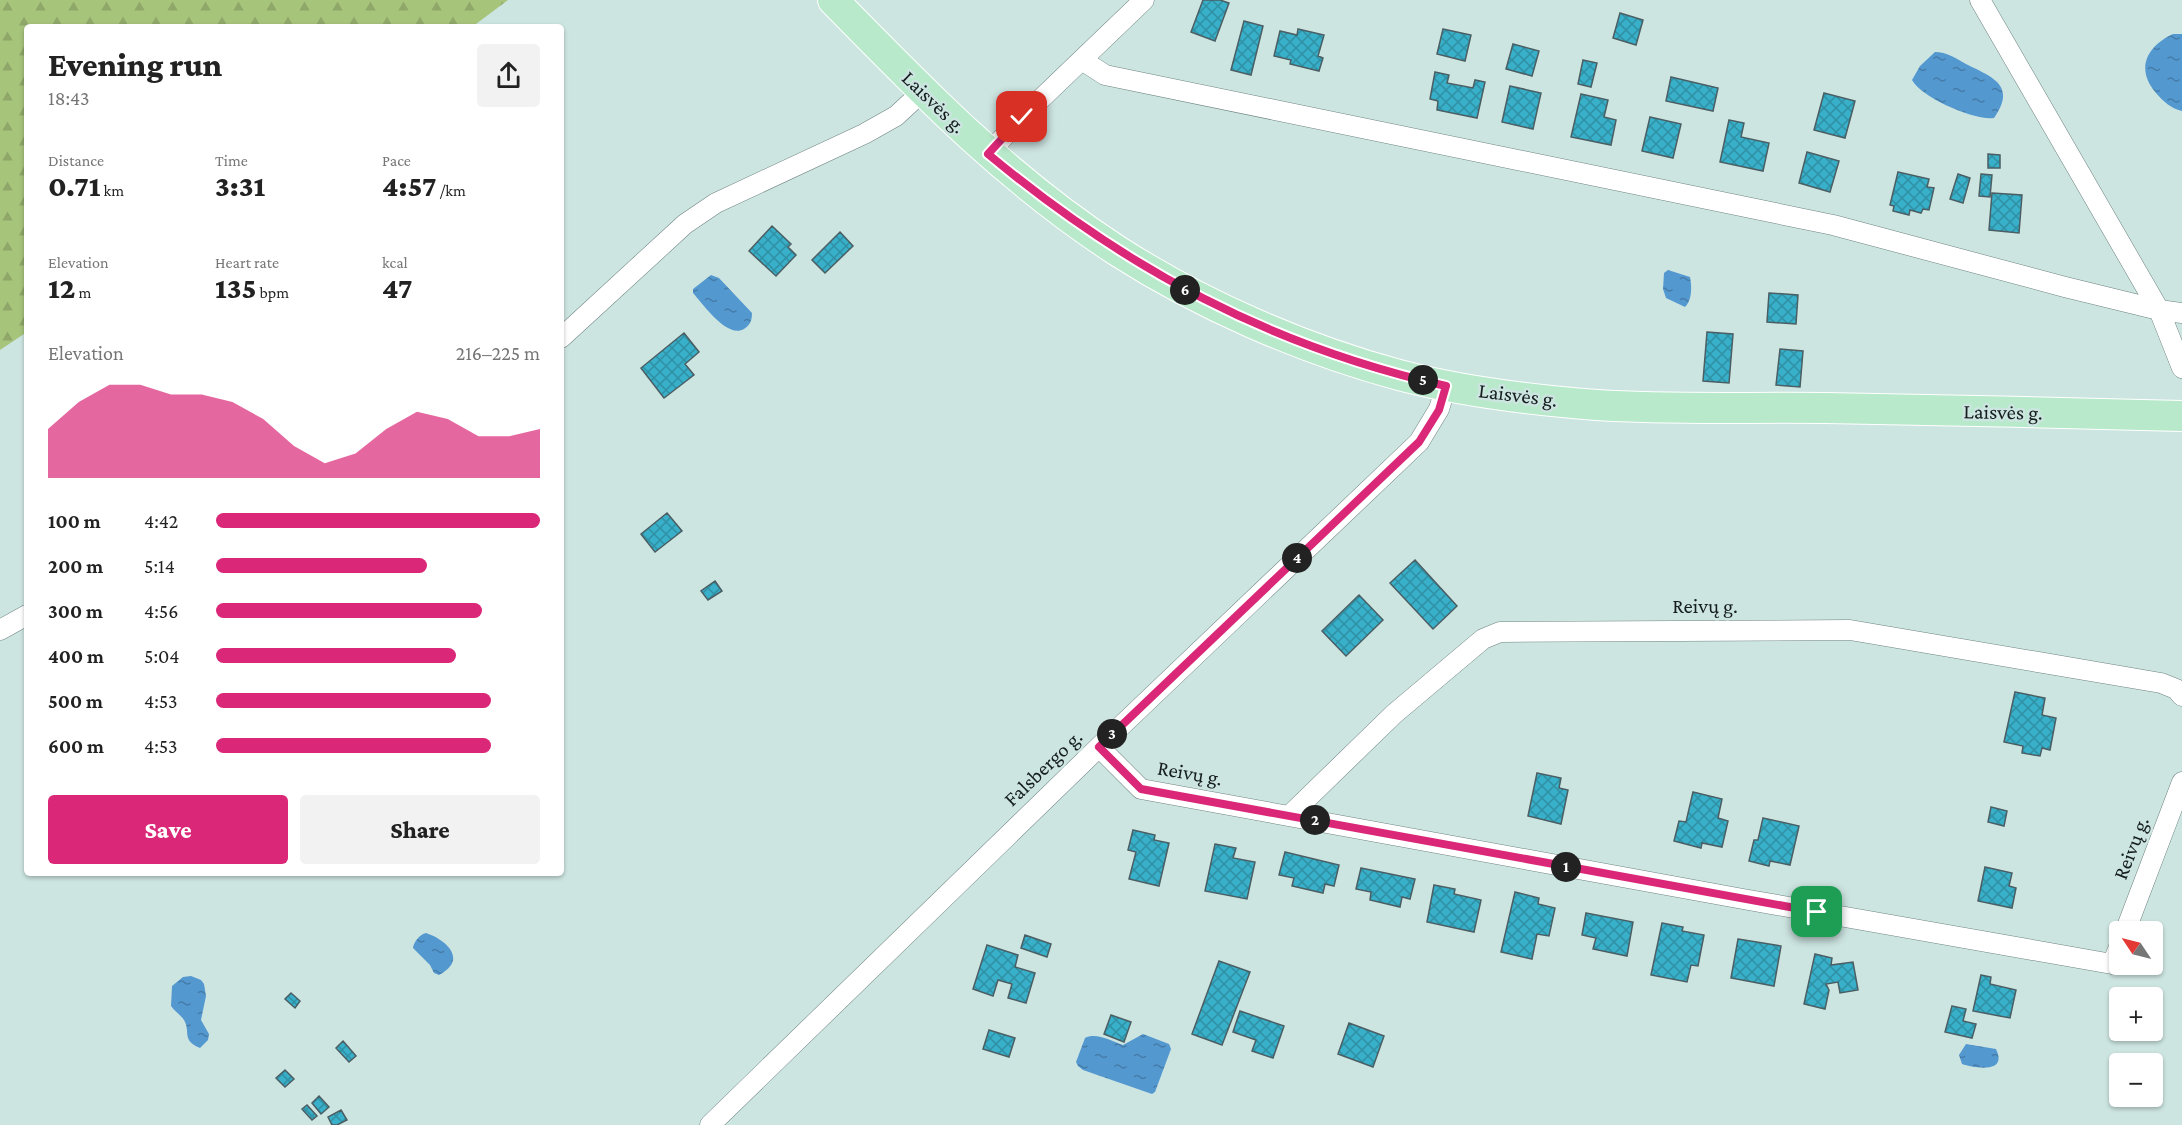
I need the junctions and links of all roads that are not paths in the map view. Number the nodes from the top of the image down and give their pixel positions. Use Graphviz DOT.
graph roads {
  1 [pos="833,0"];
  2 [pos="1144,0"];
  3 [pos="1980,0"];
  4 [pos="1082,60"];
  5 [pos="922,92"];
  6 [pos="988,154"];
  7 [pos="2159,310"];
  8 [pos="2182,313"];
  9 [pos="564,335"];
  10 [pos="2182,368"];
  11 [pos="1446,386"];
  12 [pos="2182,416"];
  13 [pos="24,617"];
  14 [pos="0,630"];
  15 [pos="2182,696"];
  16 [pos="1099,747"];
  17 [pos="2182,782"];
  18 [pos="1289,816"];
  19 [pos="2129,921"];
  20 [pos="2109,963"];
  21 [pos="710,1125"];
  1 -- 5 [label="main road, Laisvės g."];
  2 -- 4 [label="street"];
  3 -- 7 [label="street"];
  4 -- 6 [label="street"];
  4 -- 7 [label="street"];
  5 -- 6 [label="main road, Laisvės g."];
  5 -- 9 [label="street"];
  6 -- 11 [label="main road, Laisvės g."];
  7 -- 8 [label="street"];
  7 -- 10 [label="street"];
  11 -- 12 [label="main road, Laisvės g."];
  11 -- 16 [label="street, Falsbergo g."];
  13 -- 14 [label="street"];
  15 -- 18 [label="street, Reivų g."];
  16 -- 18 [label="street, Reivų g."];
  16 -- 21 [label="street, Falsbergo g."];
  17 -- 19 [label="street, Reivų g."];
  18 -- 20 [label="street, Reivų g."];
}
